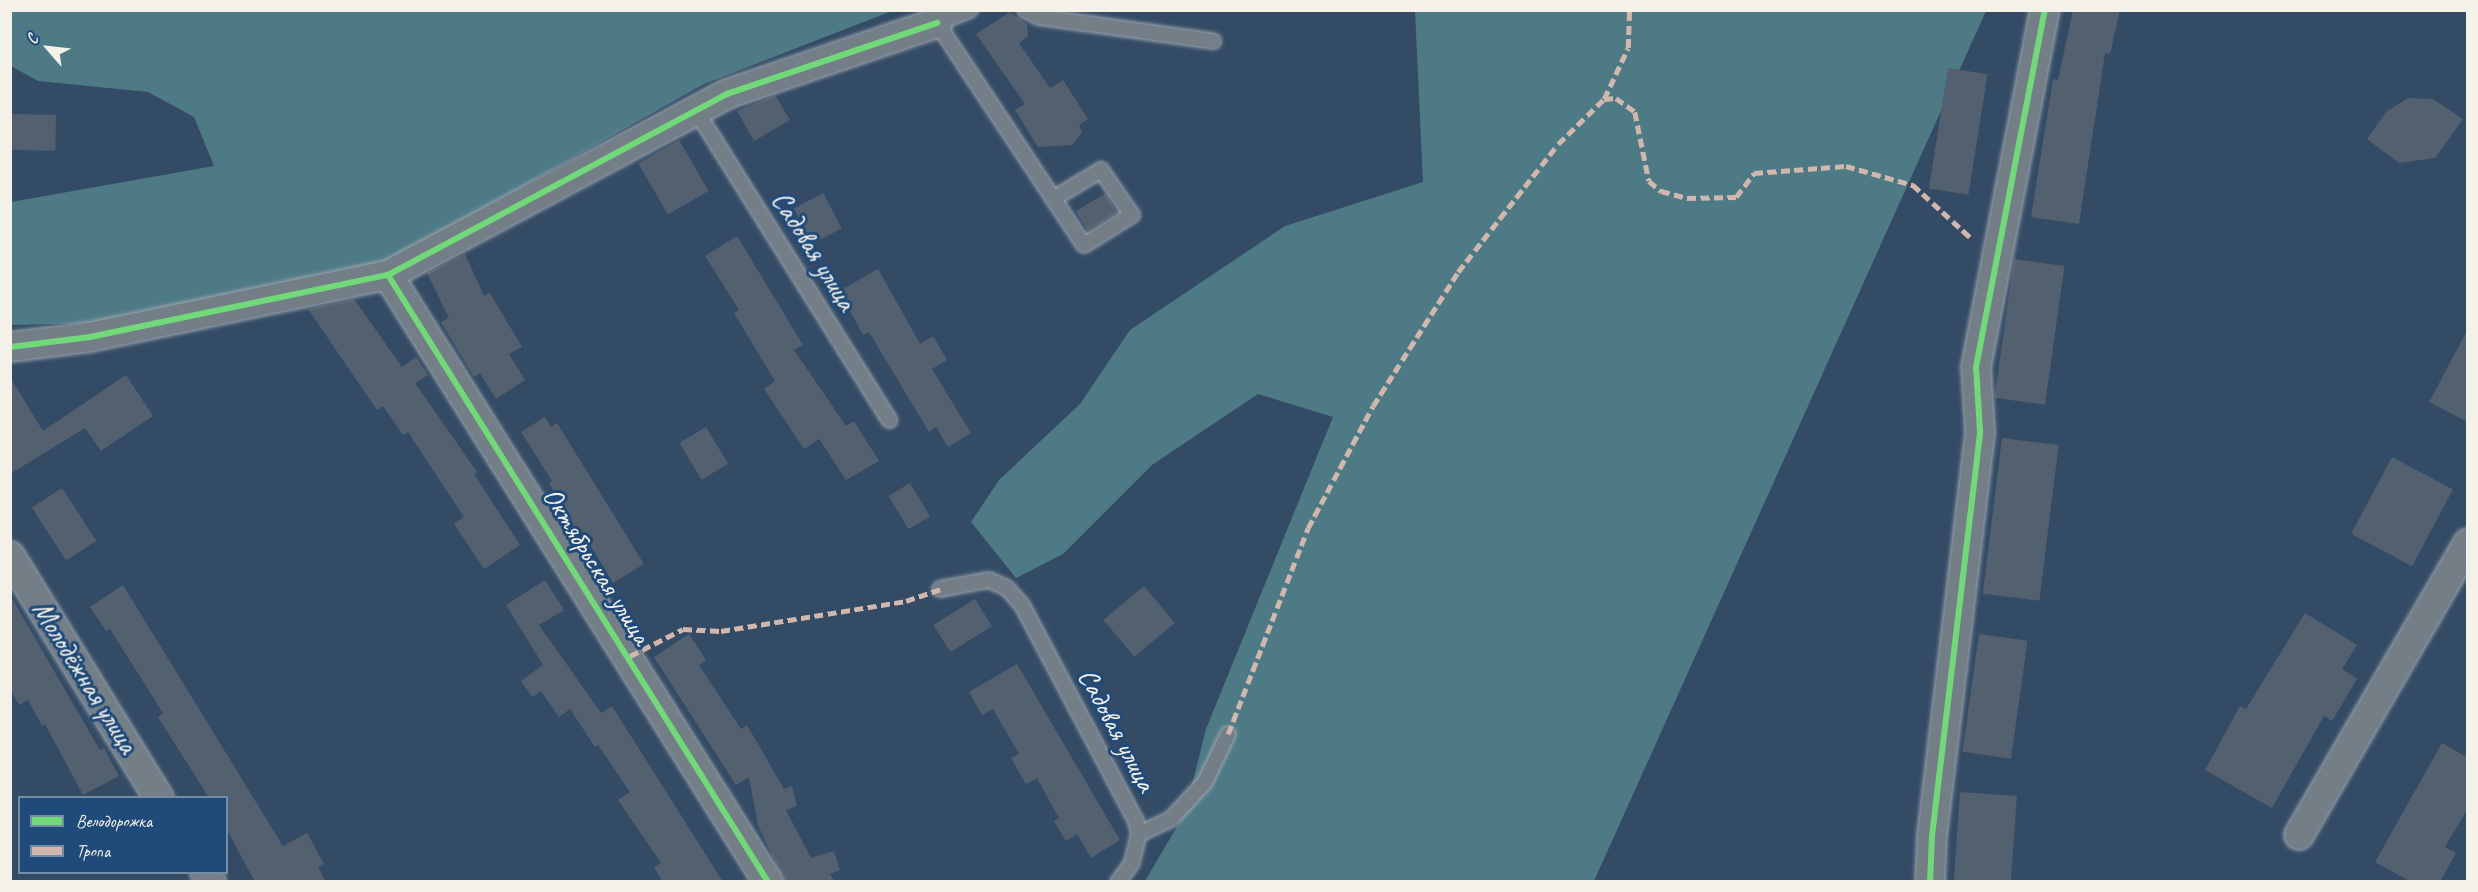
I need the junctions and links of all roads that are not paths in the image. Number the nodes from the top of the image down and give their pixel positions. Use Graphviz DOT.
graph roads {
  1 [pos="969,10"];
  2 [pos="1025,10"];
  3 [pos="2045,10"];
  4 [pos="937,22"];
  5 [pos="1213,41"];
  6 [pos="695,109"];
  7 [pos="1053,199"];
  8 [pos="388,275"];
  9 [pos="10,347"];
  10 [pos="890,420"];
  11 [pos="2468,544"];
  12 [pos="10,556"];
  13 [pos="940,589"];
  14 [pos="1228,734"];
  15 [pos="158,796"];
  16 [pos="1139,834"];
  17 [pos="2299,835"];
  18 [pos="768,882"];
  19 [pos="1118,882"];
  20 [pos="1930,882"];
  1 -- 4 [label="lane"];
  2 -- 5 [label="lane"];
  3 -- 20 [label="street"];
  4 -- 6 [label="street"];
  4 -- 7 [label="lane"];
  6 -- 8 [label="street"];
  6 -- 10 [label="lane, Садовая улица"];
  7 -- 7 [label="lane"];
  8 -- 9 [label="street"];
  8 -- 18 [label="street, Октябрьская улица"];
  11 -- 17 [label="street"];
  12 -- 15 [label="street, Молодёжная улица"];
  13 -- 16 [label="lane, Садовая улица"];
  14 -- 16 [label="lane"];
  16 -- 19 [label="lane, Садовая улица"];
}
